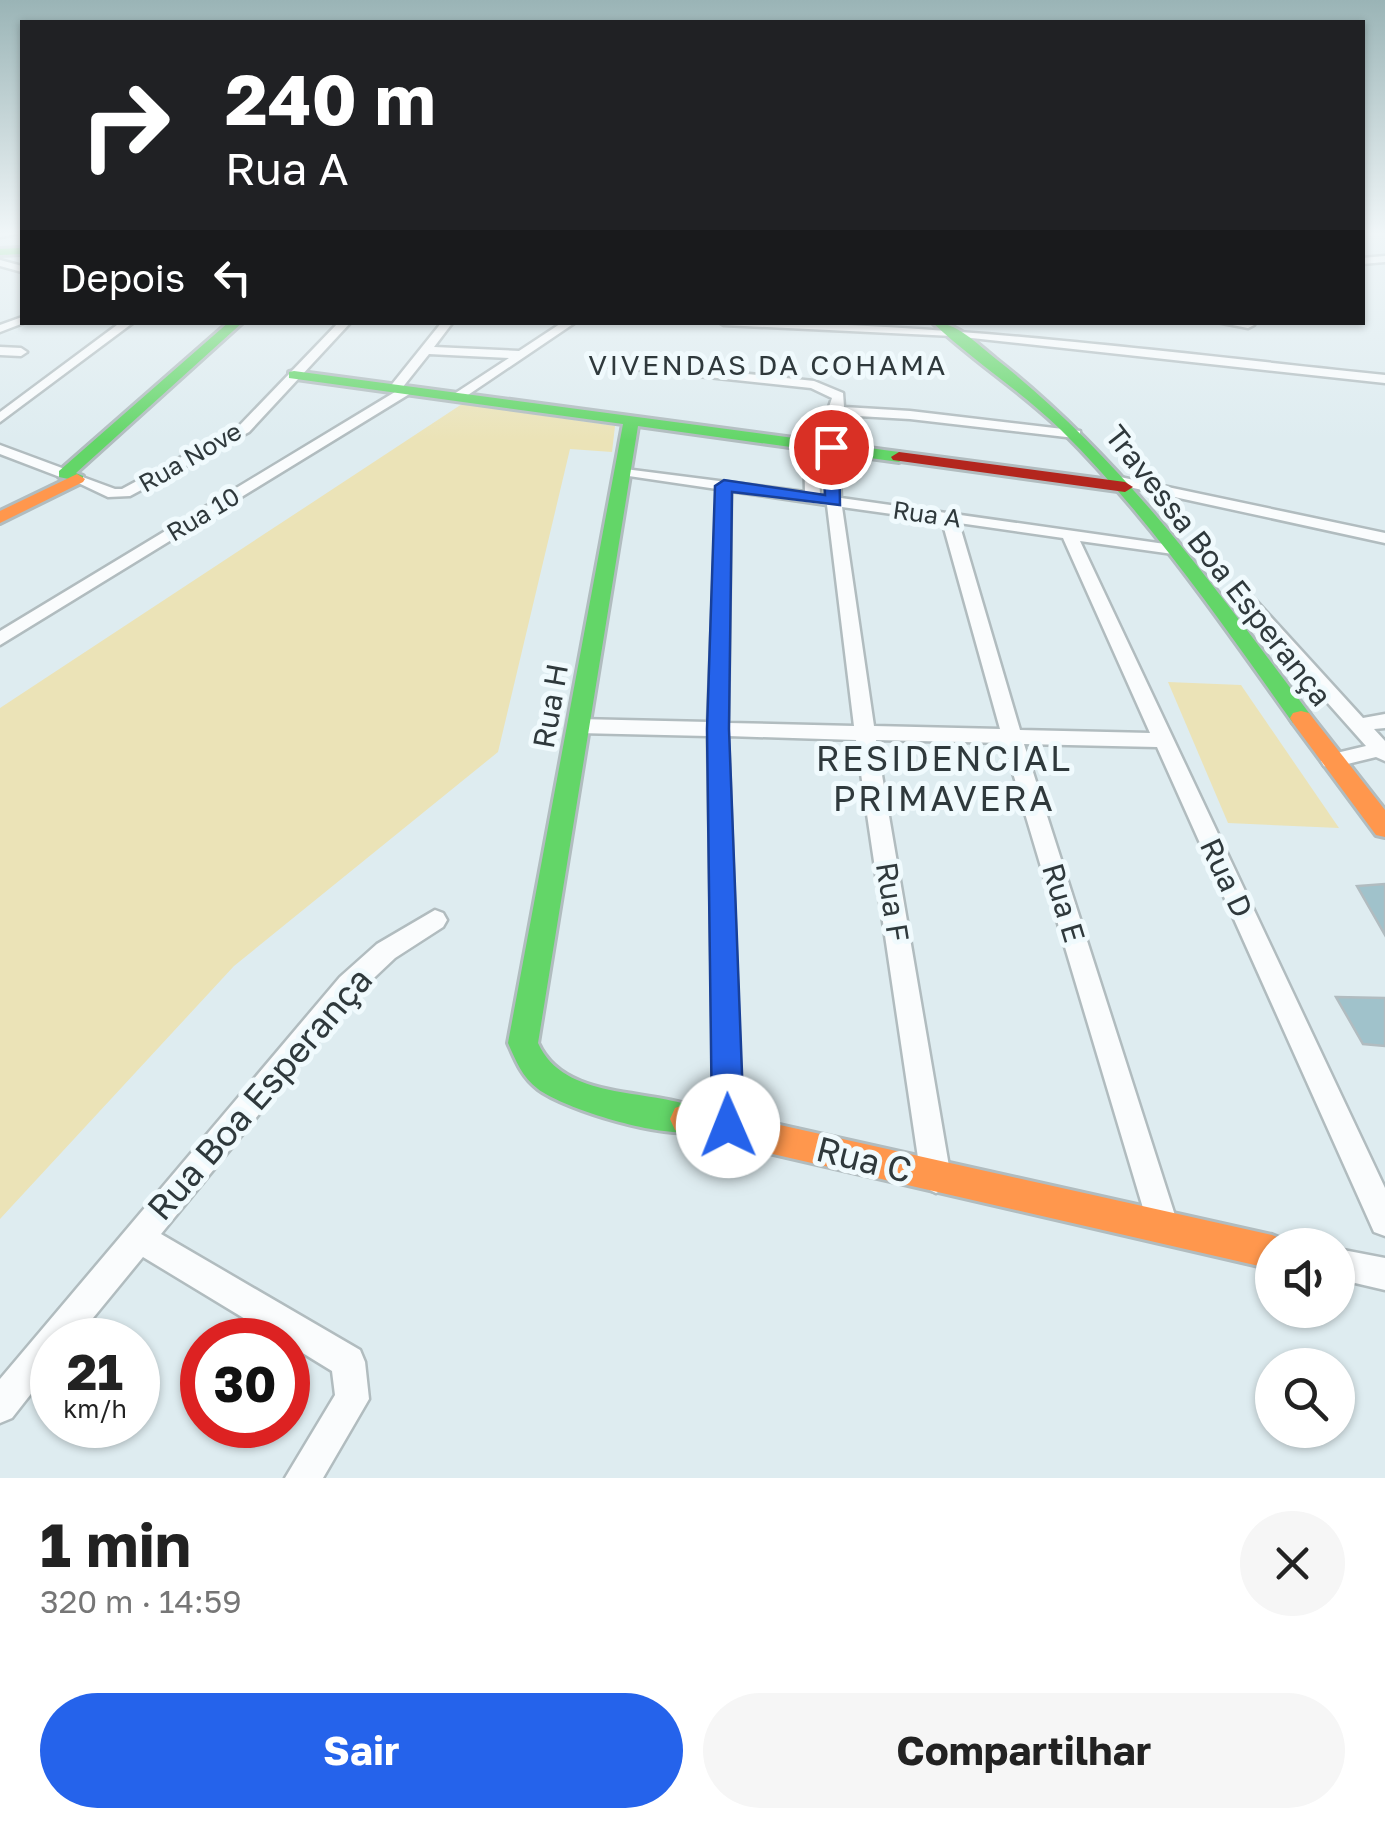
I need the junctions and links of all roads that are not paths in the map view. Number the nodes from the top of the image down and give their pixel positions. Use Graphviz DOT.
graph roads {
  1 [pos="125,325"];
  2 [pos="234,325"];
  3 [pos="343,325"];
  4 [pos="446,325"];
  5 [pos="567,325"];
  6 [pos="835,325"];
  7 [pos="946,328"];
  8 [pos="426,350"];
  9 [pos="0,351"];
  10 [pos="21,352"];
  11 [pos="522,355"];
  12 [pos="609,362"];
  13 [pos="294,375"];
  14 [pos="1385,379"];
  15 [pos="401,389"];
  16 [pos="459,397"];
  17 [pos="836,411"];
  18 [pos="0,418"];
  19 [pos="630,420"];
  20 [pos="1076,434"];
  21 [pos="821,446"];
  22 [pos="0,449"];
  23 [pos="622,471"];
  24 [pos="71,477"];
  25 [pos="1122,484"];
  26 [pos="724,486"];
  27 [pos="824,500"];
  28 [pos="0,518"];
  29 [pos="948,518"];
  30 [pos="1069,534"];
  31 [pos="1385,538"];
  32 [pos="1173,549"];
  33 [pos="1243,597"];
  34 [pos="0,639"];
  35 [pos="1385,721"];
  36 [pos="1358,725"];
  37 [pos="578,726"];
  38 [pos="718,729"];
  39 [pos="865,732"];
  40 [pos="1012,736"];
  41 [pos="1162,740"];
  42 [pos="1383,752"];
  43 [pos="1332,760"];
  44 [pos="1385,828"];
  45 [pos="435,920"];
  46 [pos="528,1002"];
  47 [pos="728,1126"];
  48 [pos="936,1178"];
  49 [pos="1385,1221"];
  50 [pos="1165,1230"];
  51 [pos="138,1237"];
  52 [pos="1255,1249"];
  53 [pos="1355,1268"];
  54 [pos="1385,1274"];
  55 [pos="72,1318"];
  56 [pos="30,1369"];
  57 [pos="0,1406"];
  58 [pos="302,1478"];
  1 -- 18 [label="street"];
  2 -- 24 [label="street"];
  3 -- 13 [label="street, Rua Nove"];
  4 -- 8 [label="street, Rua 10"];
  5 -- 11 [label="street"];
  6 -- 7 [label="street"];
  7 -- 14 [label="street"];
  7 -- 20 [label="street, Travessa Boa Esperança"];
  8 -- 11 [label="street"];
  8 -- 15 [label="street, Rua 10"];
  9 -- 10 [label="street"];
  11 -- 16 [label="street"];
  12 -- 17 [label="street"];
  13 -- 15 [label="street"];
  13 -- 24 [label="street, Rua Nove"];
  15 -- 16 [label="street"];
  15 -- 34 [label="street, Rua 10"];
  16 -- 19 [label="street"];
  17 -- 20 [label="street"];
  17 -- 21 [label="street"];
  19 -- 21 [label="street"];
  19 -- 23 [label="street, Rua H"];
  20 -- 25 [label="street, Travessa Boa Esperança"];
  21 -- 25 [label="street"];
  21 -- 27 [label="street, Rua F"];
  22 -- 24 [label="street"];
  23 -- 26 [label="street, Rua A"];
  23 -- 37 [label="street, Rua H"];
  24 -- 28 [label="street"];
  25 -- 31 [label="street"];
  25 -- 32 [label="street, Travessa Boa Esperança"];
  26 -- 27 [label="street, Rua A"];
  26 -- 38 [label="street"];
  27 -- 29 [label="street, Rua A"];
  27 -- 39 [label="street, Rua F"];
  29 -- 30 [label="street, Rua A"];
  29 -- 40 [label="street, Rua E"];
  30 -- 32 [label="street, Rua A"];
  30 -- 41 [label="street, Rua D"];
  32 -- 43 [label="street, Travessa Boa Esperança"];
  33 -- 36 [label="street"];
  35 -- 36 [label="street"];
  36 -- 42 [label="street"];
  37 -- 38 [label="street"];
  37 -- 46 [label="street, Rua H"];
  38 -- 39 [label="street"];
  38 -- 47 [label="street"];
  39 -- 40 [label="street"];
  39 -- 48 [label="street, Rua F"];
  40 -- 41 [label="street"];
  40 -- 50 [label="street, Rua E"];
  41 -- 49 [label="street, Rua D"];
  42 -- 43 [label="street"];
  43 -- 44 [label="street, Travessa Boa Esperança"];
  45 -- 51 [label="street, Rua Boa Esperança"];
  46 -- 47 [label="street, Rua C"];
  47 -- 48 [label="street, Rua C"];
  48 -- 50 [label="street, Rua C"];
  50 -- 52 [label="street, Rua C"];
  51 -- 55 [label="street, Rua Boa Esperança"];
  51 -- 58 [label="street, Rua Boa Esperança"];
  53 -- 54 [label="street"];
  56 -- 57 [label="street, Rua Boa Esperança"];
}
